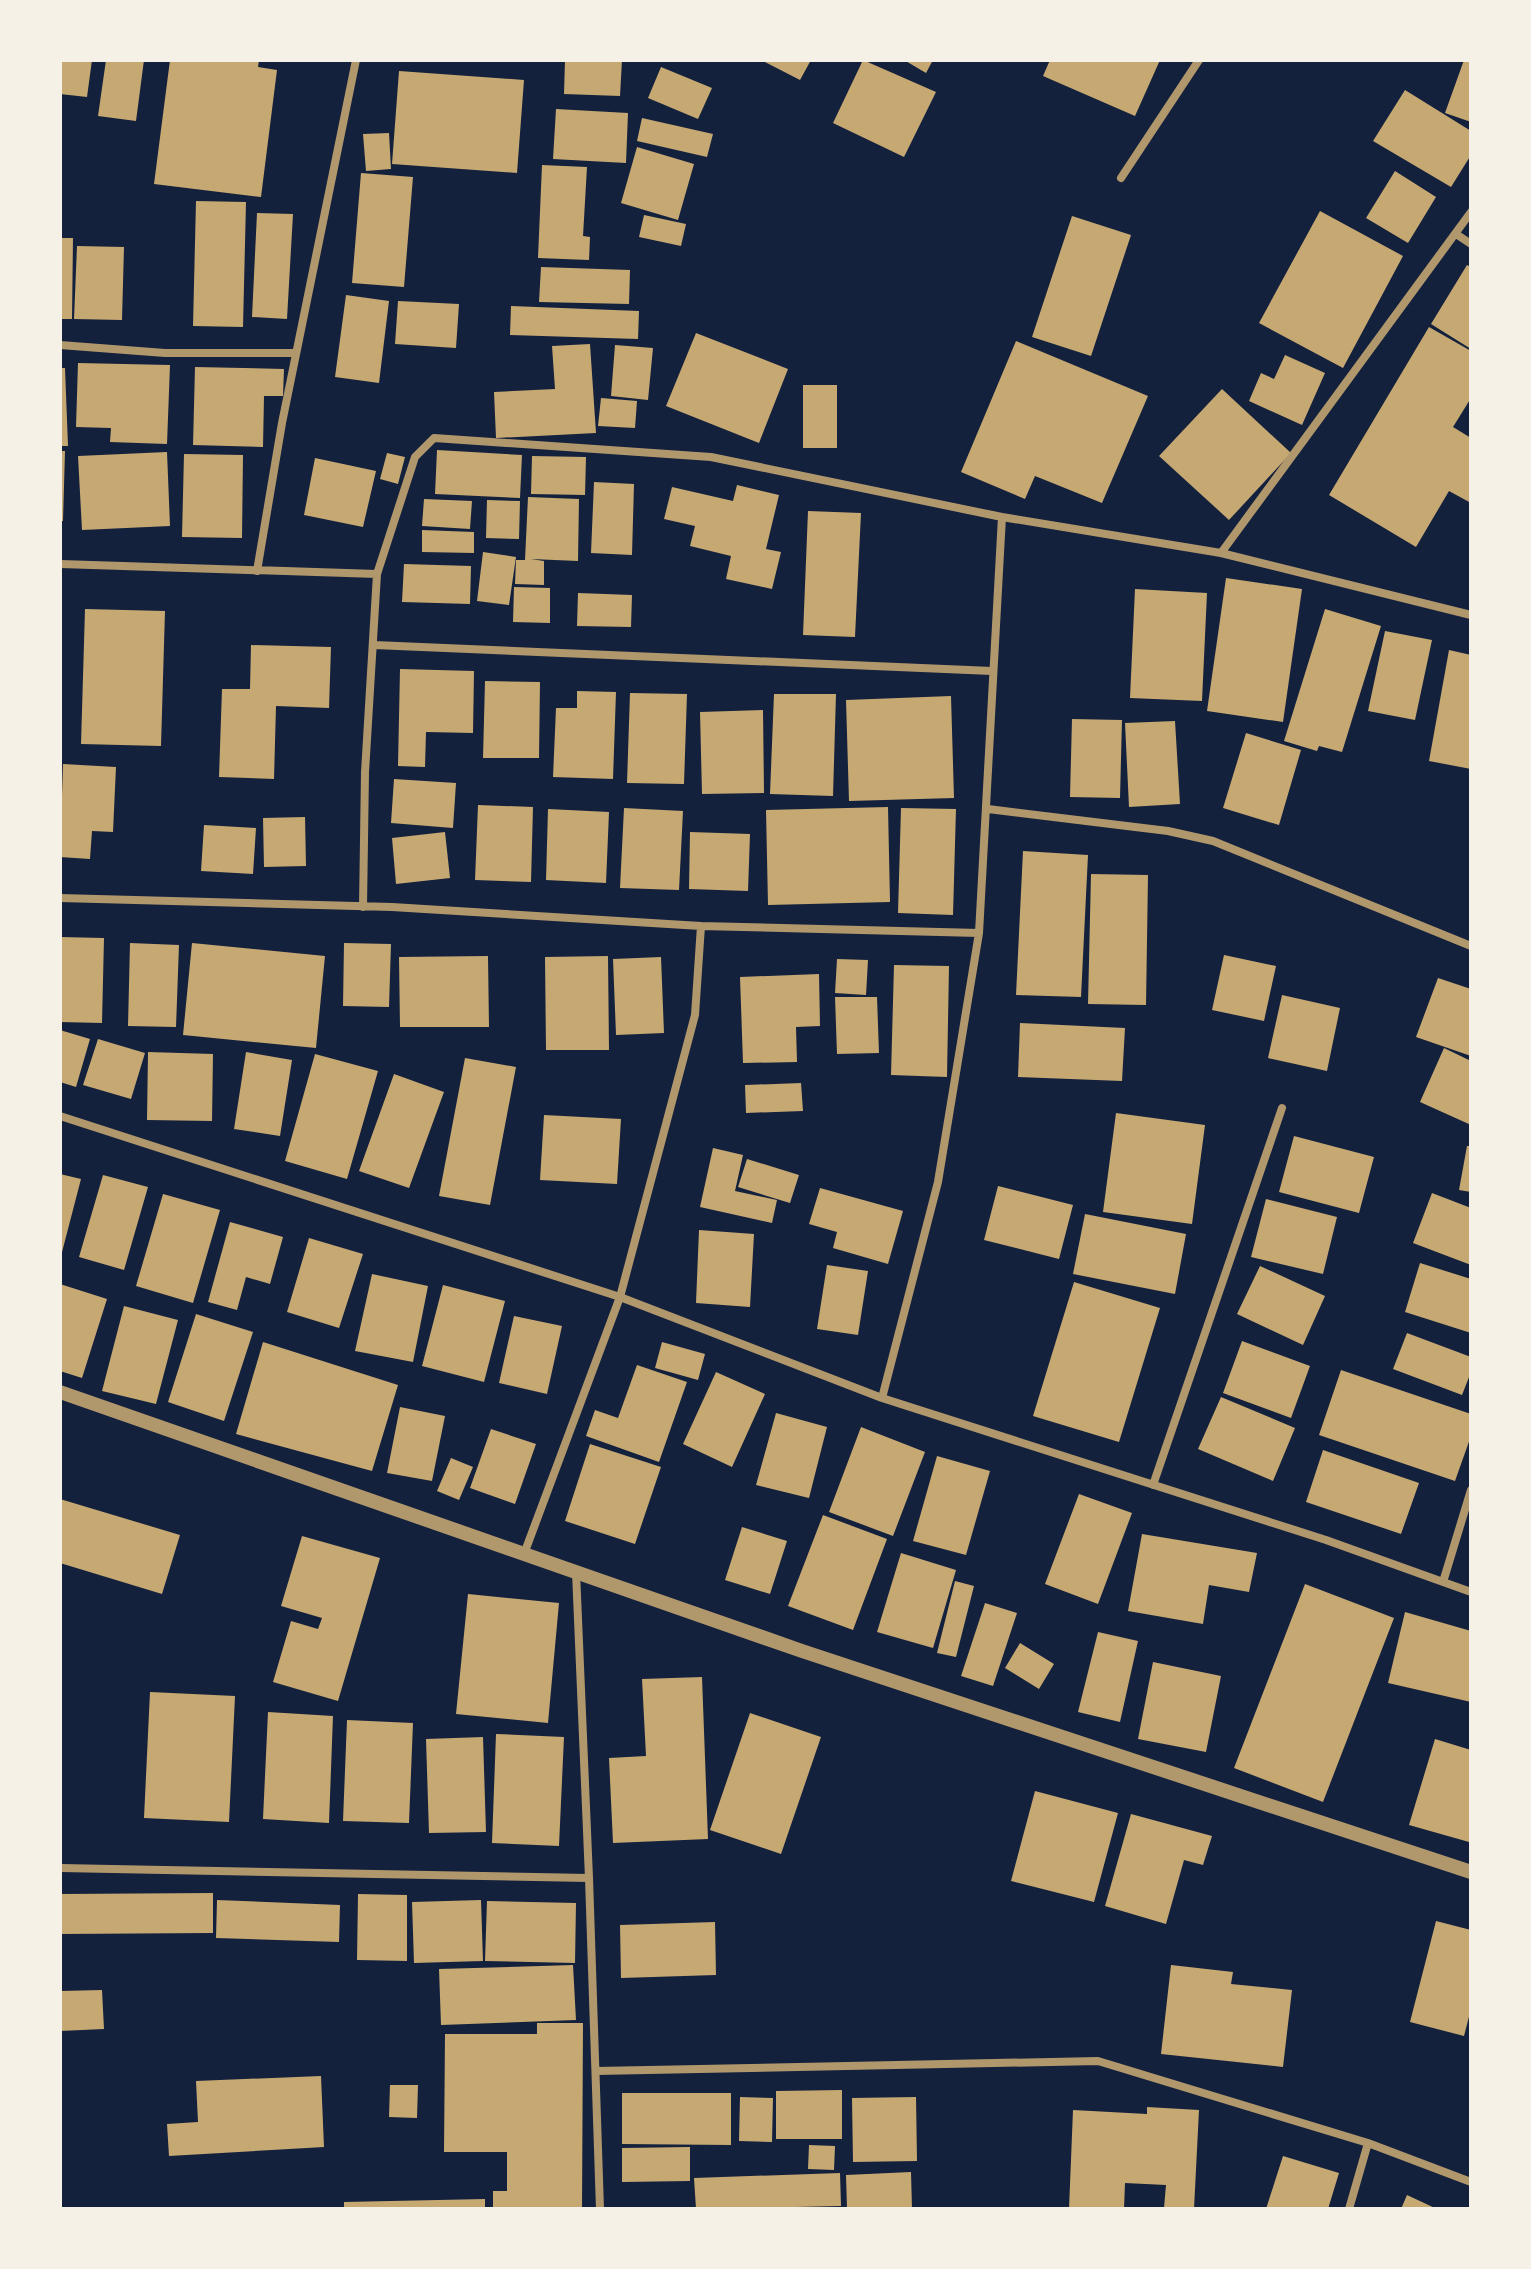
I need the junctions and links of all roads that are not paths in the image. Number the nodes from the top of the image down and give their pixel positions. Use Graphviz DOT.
graph roads {
  1 [pos="356,60"];
  2 [pos="1199,60"];
  3 [pos="1121,178"];
  4 [pos="1471,212"];
  5 [pos="1456,234"];
  6 [pos="1471,244"];
  7 [pos="60,345"];
  8 [pos="296,353"];
  9 [pos="1002,517"];
  10 [pos="1221,553"];
  11 [pos="60,564"];
  12 [pos="257,571"];
  13 [pos="377,574"];
  14 [pos="1471,615"];
  15 [pos="374,645"];
  16 [pos="992,671"];
  17 [pos="988,809"];
  18 [pos="60,898"];
  19 [pos="363,907"];
  20 [pos="701,926"];
  21 [pos="979,933"];
  22 [pos="1471,946"];
  23 [pos="1282,1108"];
  24 [pos="60,1116"];
  25 [pos="620,1297"];
  26 [pos="60,1392"];
  27 [pos="882,1398"];
  28 [pos="1153,1485"];
  29 [pos="1471,1490"];
  30 [pos="524,1554"];
  31 [pos="576,1572"];
  32 [pos="1443,1582"];
  33 [pos="1471,1592"];
  34 [pos="60,1868"];
  35 [pos="1471,1872"];
  36 [pos="589,1878"];
  37 [pos="596,2071"];
  38 [pos="1368,2143"];
  39 [pos="1471,2182"];
  40 [pos="600,2209"];
  41 [pos="1349,2209"];
  1 -- 8 [label="street"];
  2 -- 3 [label="street"];
  4 -- 5 [label="street"];
  5 -- 6 [label="street"];
  5 -- 10 [label="street"];
  7 -- 8 [label="street"];
  8 -- 12 [label="street"];
  9 -- 10 [label="street"];
  9 -- 13 [label="street"];
  9 -- 16 [label="street"];
  10 -- 14 [label="street"];
  11 -- 12 [label="street"];
  12 -- 13 [label="street"];
  13 -- 15 [label="street"];
  15 -- 16 [label="street"];
  15 -- 19 [label="street"];
  16 -- 17 [label="street"];
  17 -- 21 [label="street"];
  17 -- 22 [label="street"];
  18 -- 19 [label="street"];
  19 -- 20 [label="street"];
  20 -- 21 [label="street"];
  20 -- 25 [label="street"];
  21 -- 27 [label="street"];
  23 -- 28 [label="street"];
  24 -- 25 [label="street"];
  25 -- 27 [label="street"];
  25 -- 30 [label="street"];
  26 -- 30 [label="street"];
  27 -- 28 [label="street"];
  28 -- 32 [label="street"];
  29 -- 32 [label="street"];
  30 -- 31 [label="street"];
  31 -- 35 [label="street"];
  31 -- 36 [label="street"];
  32 -- 33 [label="street"];
  34 -- 36 [label="street"];
  36 -- 37 [label="street"];
  37 -- 38 [label="street"];
  37 -- 40 [label="street"];
  38 -- 39 [label="street"];
  38 -- 41 [label="street"];
}
